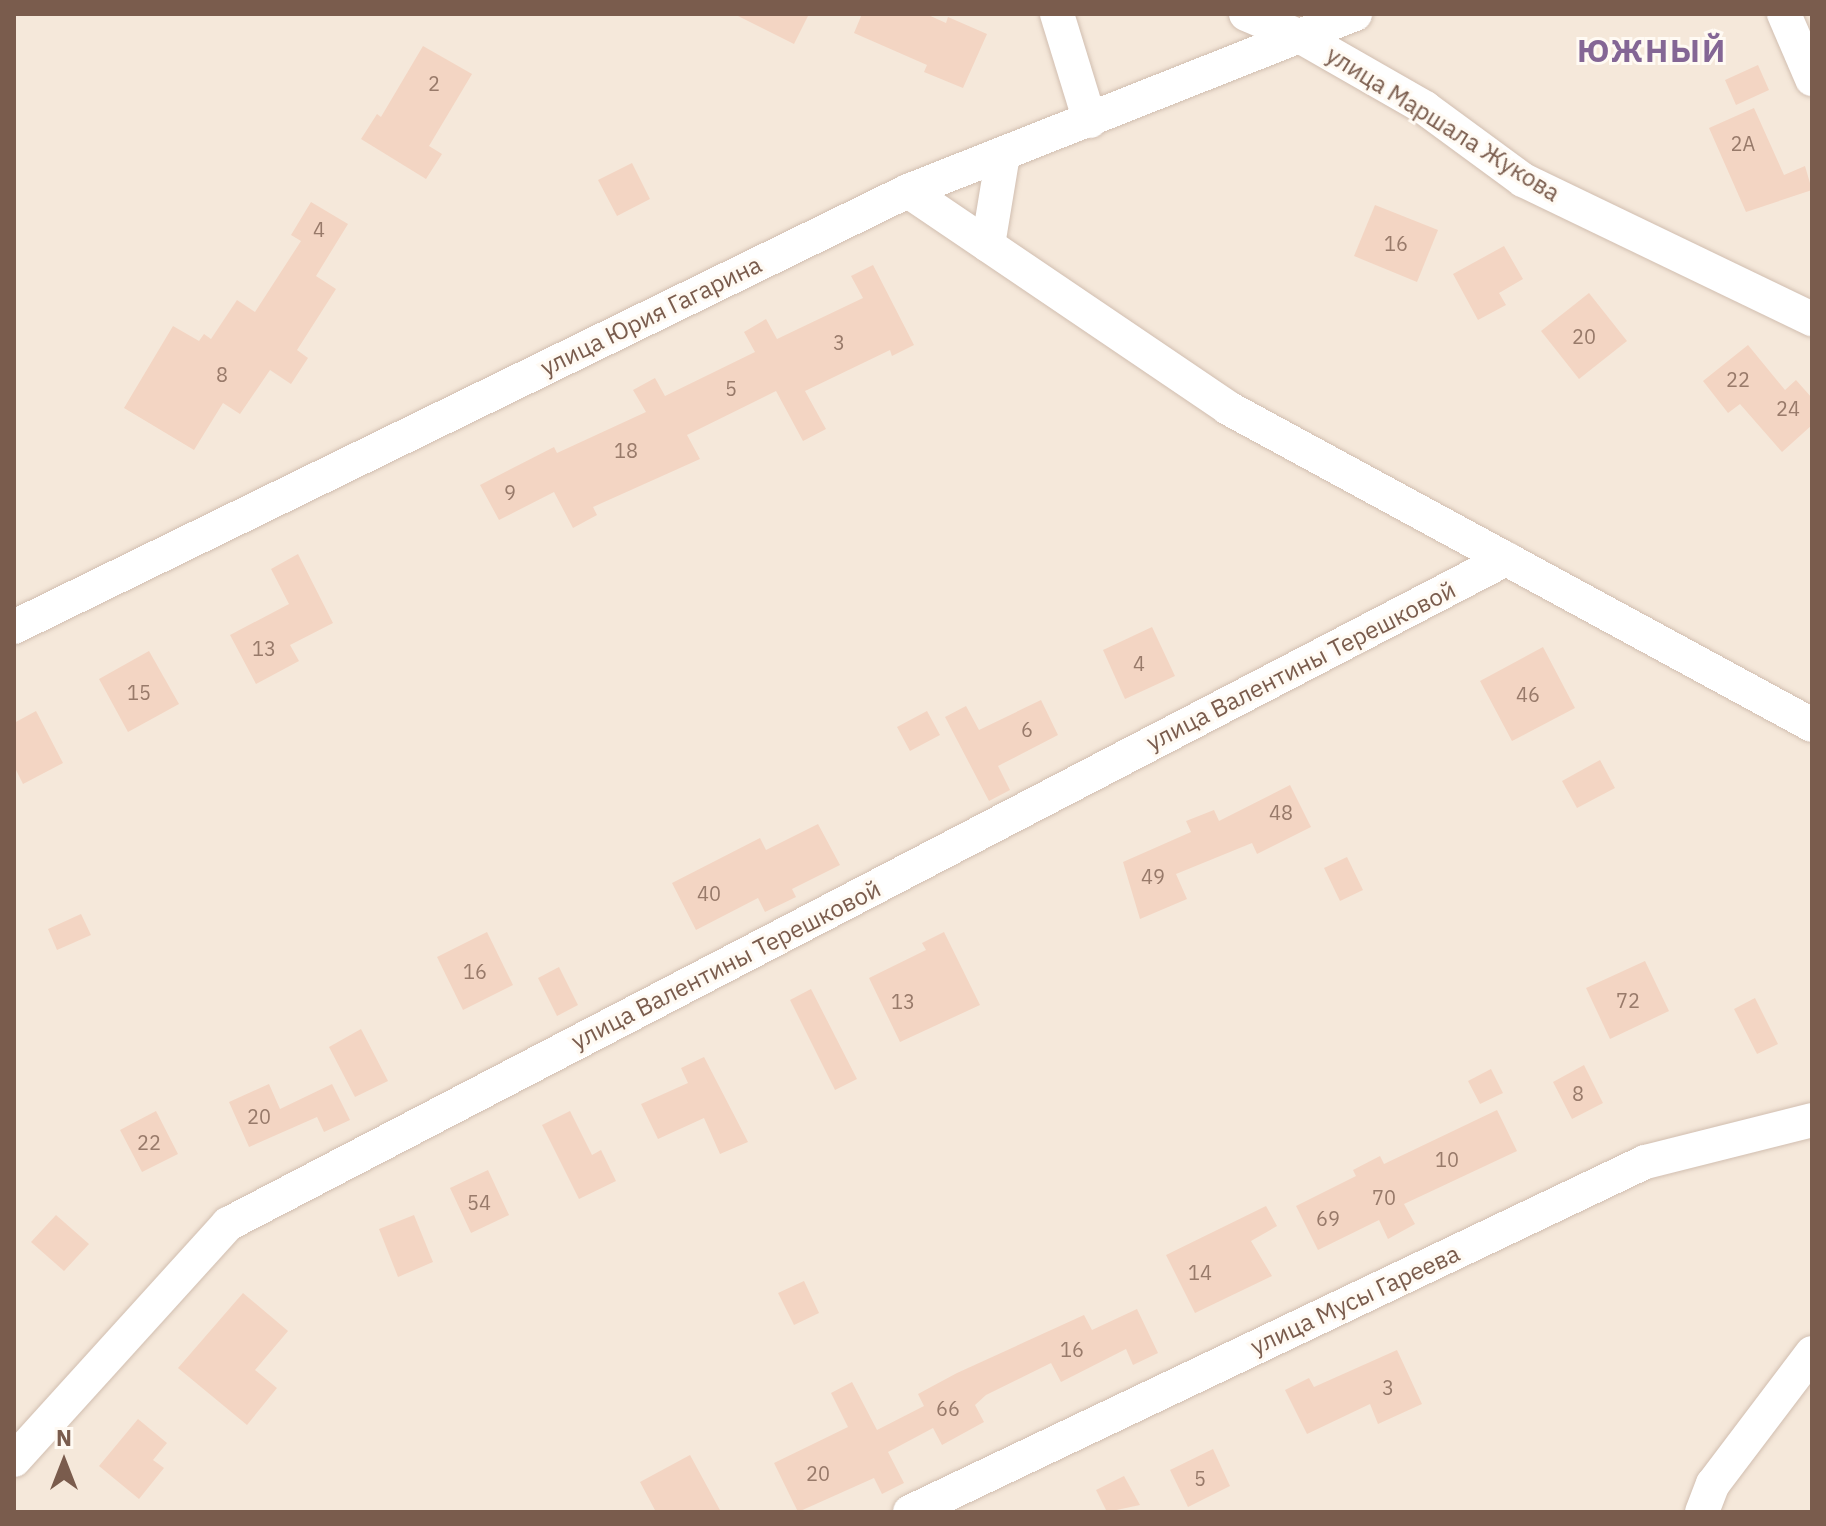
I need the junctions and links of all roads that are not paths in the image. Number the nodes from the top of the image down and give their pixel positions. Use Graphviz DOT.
graph roads {
  1 [pos="1057,14"];
  2 [pos="1246,14"];
  3 [pos="1355,14"];
  4 [pos="1784,14"];
  5 [pos="1303,38"];
  6 [pos="1812,79"];
  7 [pos="1090,121"];
  8 [pos="1003,154"];
  9 [pos="908,191"];
  10 [pos="988,245"];
  11 [pos="1812,319"];
  12 [pos="1506,559"];
  13 [pos="14,627"];
  14 [pos="1812,725"];
  15 [pos="1812,1120"];
  16 [pos="1812,1353"];
  17 [pos="14,1460"];
  18 [pos="910,1512"];
  19 [pos="1702,1512"];
  1 -- 7 [label="street"];
  2 -- 5 [label="street, улица Маршала Жукова"];
  3 -- 5 [label="street, улица Юрия Гагарина"];
  4 -- 6 [label="street"];
  5 -- 7 [label="street, улица Юрия Гагарина"];
  5 -- 11 [label="street, улица Маршала Жукова"];
  7 -- 8 [label="street, улица Юрия Гагарина"];
  8 -- 9 [label="street, улица Юрия Гагарина"];
  8 -- 10 [label="street"];
  9 -- 10 [label="street"];
  9 -- 13 [label="street, улица Юрия Гагарина"];
  10 -- 12 [label="street"];
  12 -- 14 [label="street"];
  12 -- 17 [label="street, улица Валентины Терешковой"];
  15 -- 18 [label="street, улица Мусы Гареева"];
  16 -- 19 [label="street"];
}
